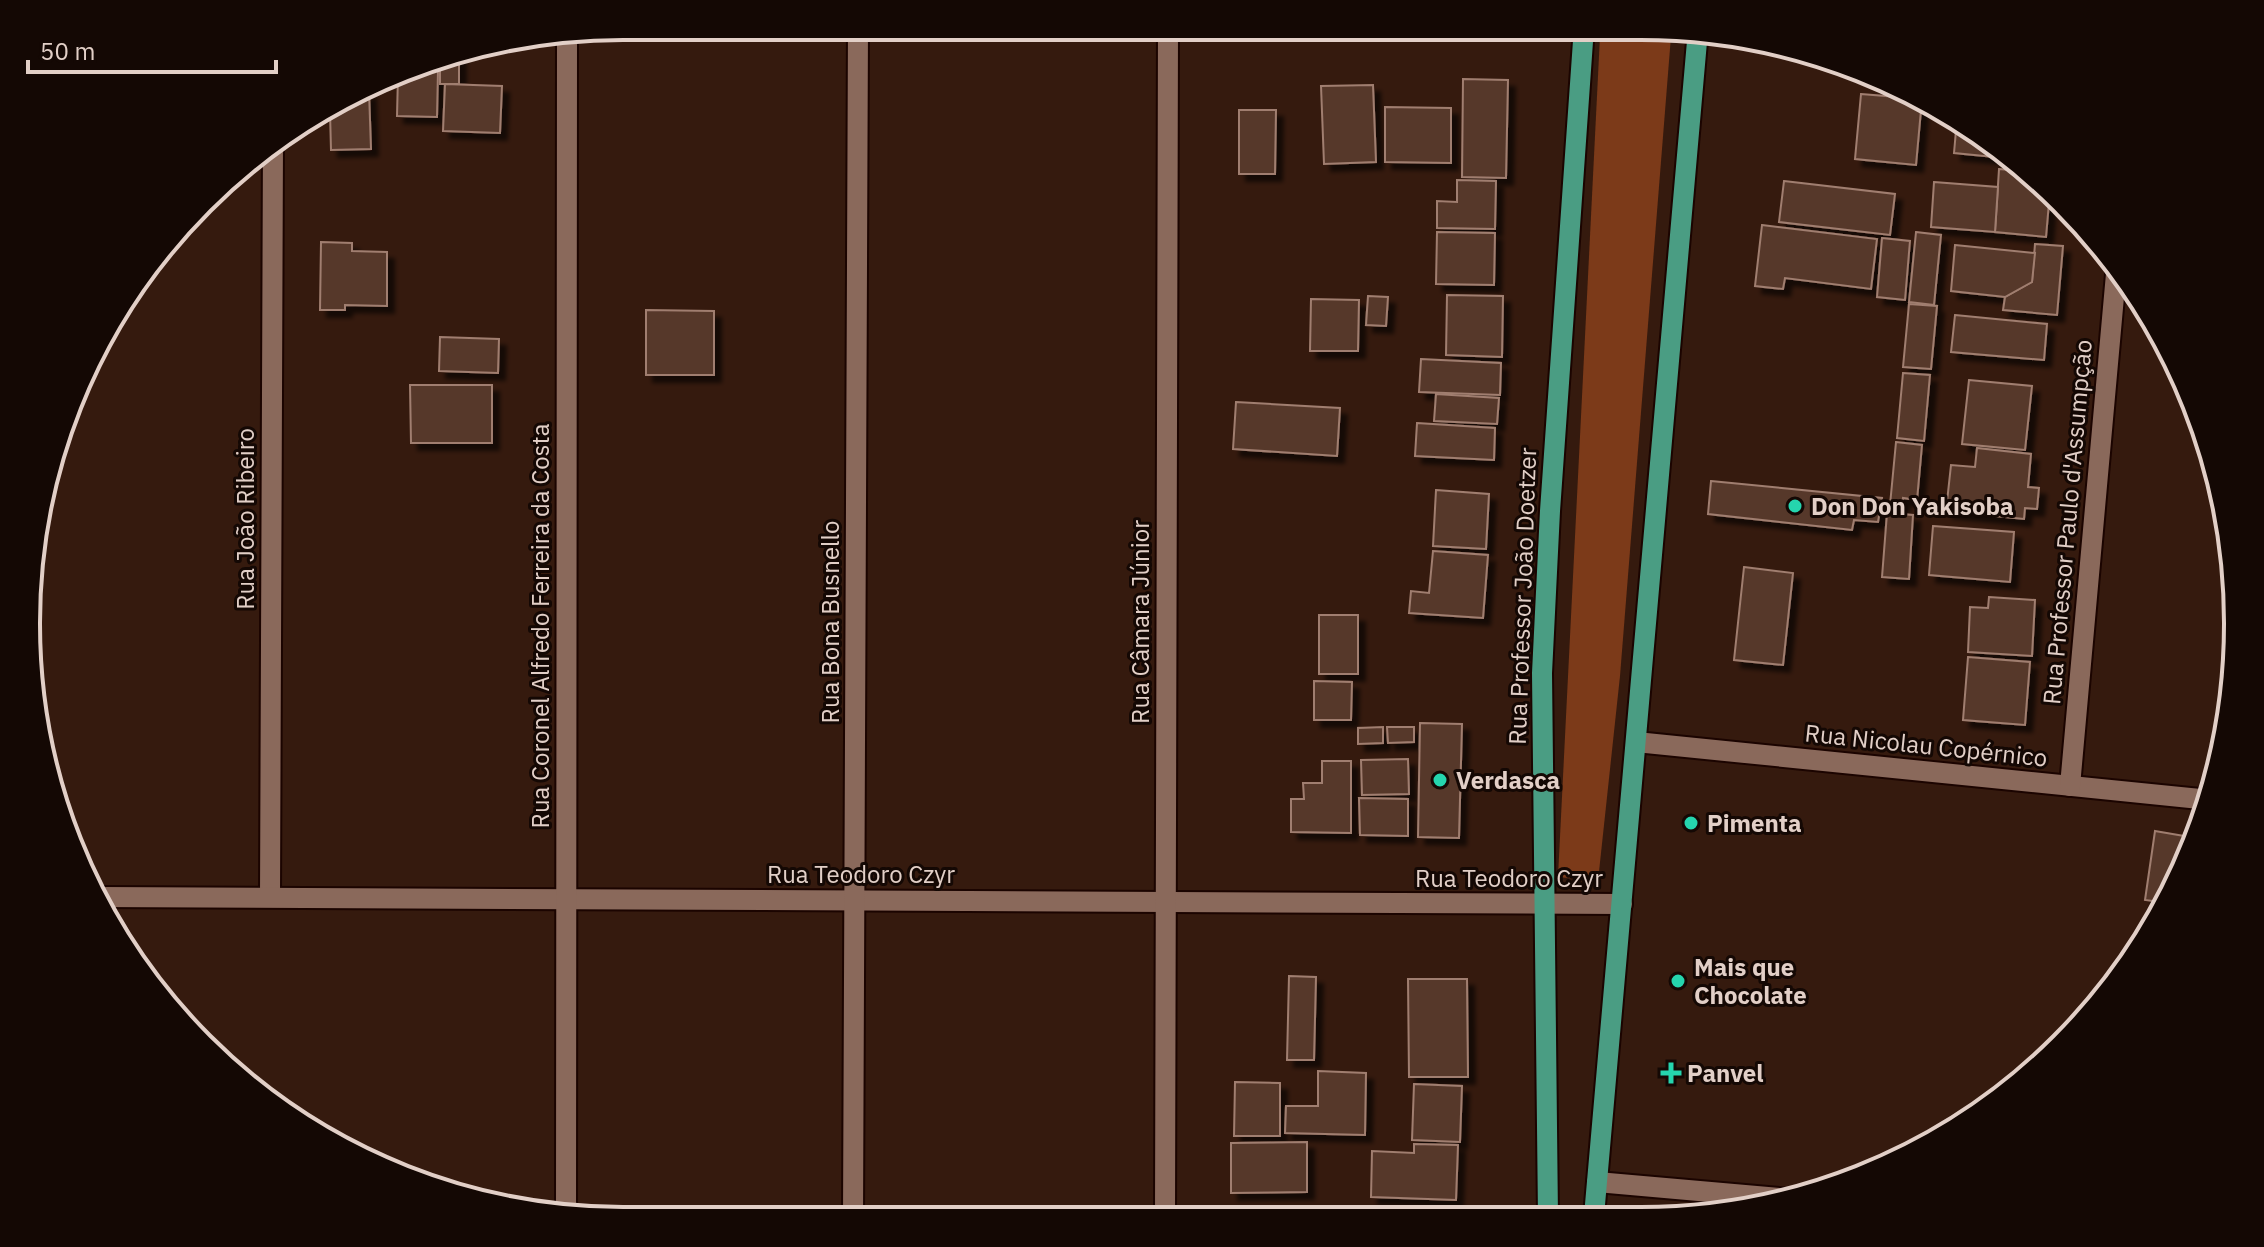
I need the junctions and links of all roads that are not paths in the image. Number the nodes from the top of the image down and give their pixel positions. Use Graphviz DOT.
graph roads {
  1 [pos="858,40"];
  2 [pos="1168,40"];
  3 [pos="1583,40"];
  4 [pos="567,43"];
  5 [pos="1697,43"];
  6 [pos="273,157"];
  7 [pos="2115,284"];
  8 [pos="1636,742"];
  9 [pos="2070,786"];
  10 [pos="2197,799"];
  11 [pos="270,896"];
  12 [pos="108,897"];
  13 [pos="566,899"];
  14 [pos="854,900"];
  15 [pos="1166,902"];
  16 [pos="1542,904"];
  17 [pos="1622,904"];
  18 [pos="1597,1182"];
  19 [pos="1755,1196"];
  20 [pos="566,1204"];
  21 [pos="853,1207"];
  22 [pos="1165,1207"];
  23 [pos="1548,1207"];
  24 [pos="1595,1207"];
  1 -- 14 [label="street, Rua Bona Busnello"];
  2 -- 15 [label="street, Rua Câmara Júnior"];
  3 -- 16 [label="main road, Rua Professor João Doetzer"];
  4 -- 13 [label="street, Rua Coronel Alfredo Ferreira da Costa"];
  5 -- 8 [label="main road"];
  6 -- 11 [label="street, Rua João Ribeiro"];
  7 -- 9 [label="street, Rua Professor Paulo d'Assumpção"];
  8 -- 9 [label="street, Rua Nicolau Copérnico"];
  8 -- 17 [label="main road"];
  9 -- 10 [label="street, Rua Nicolau Copérnico"];
  11 -- 12 [label="street, Rua Teodoro Czyr"];
  11 -- 13 [label="street, Rua Teodoro Czyr"];
  13 -- 14 [label="street, Rua Teodoro Czyr"];
  13 -- 20 [label="street, Rua Coronel Alfredo Ferreira da Costa"];
  14 -- 15 [label="street, Rua Teodoro Czyr"];
  14 -- 21 [label="street, Rua Bona Busnello"];
  15 -- 16 [label="street, Rua Teodoro Czyr"];
  15 -- 22 [label="street, Rua Câmara Júnior"];
  16 -- 17 [label="street, Rua Teodoro Czyr"];
  16 -- 23 [label="main road, Rua Professor João Doetzer"];
  17 -- 18 [label="main road"];
  18 -- 19 [label="street"];
  18 -- 24 [label="main road"];
}
